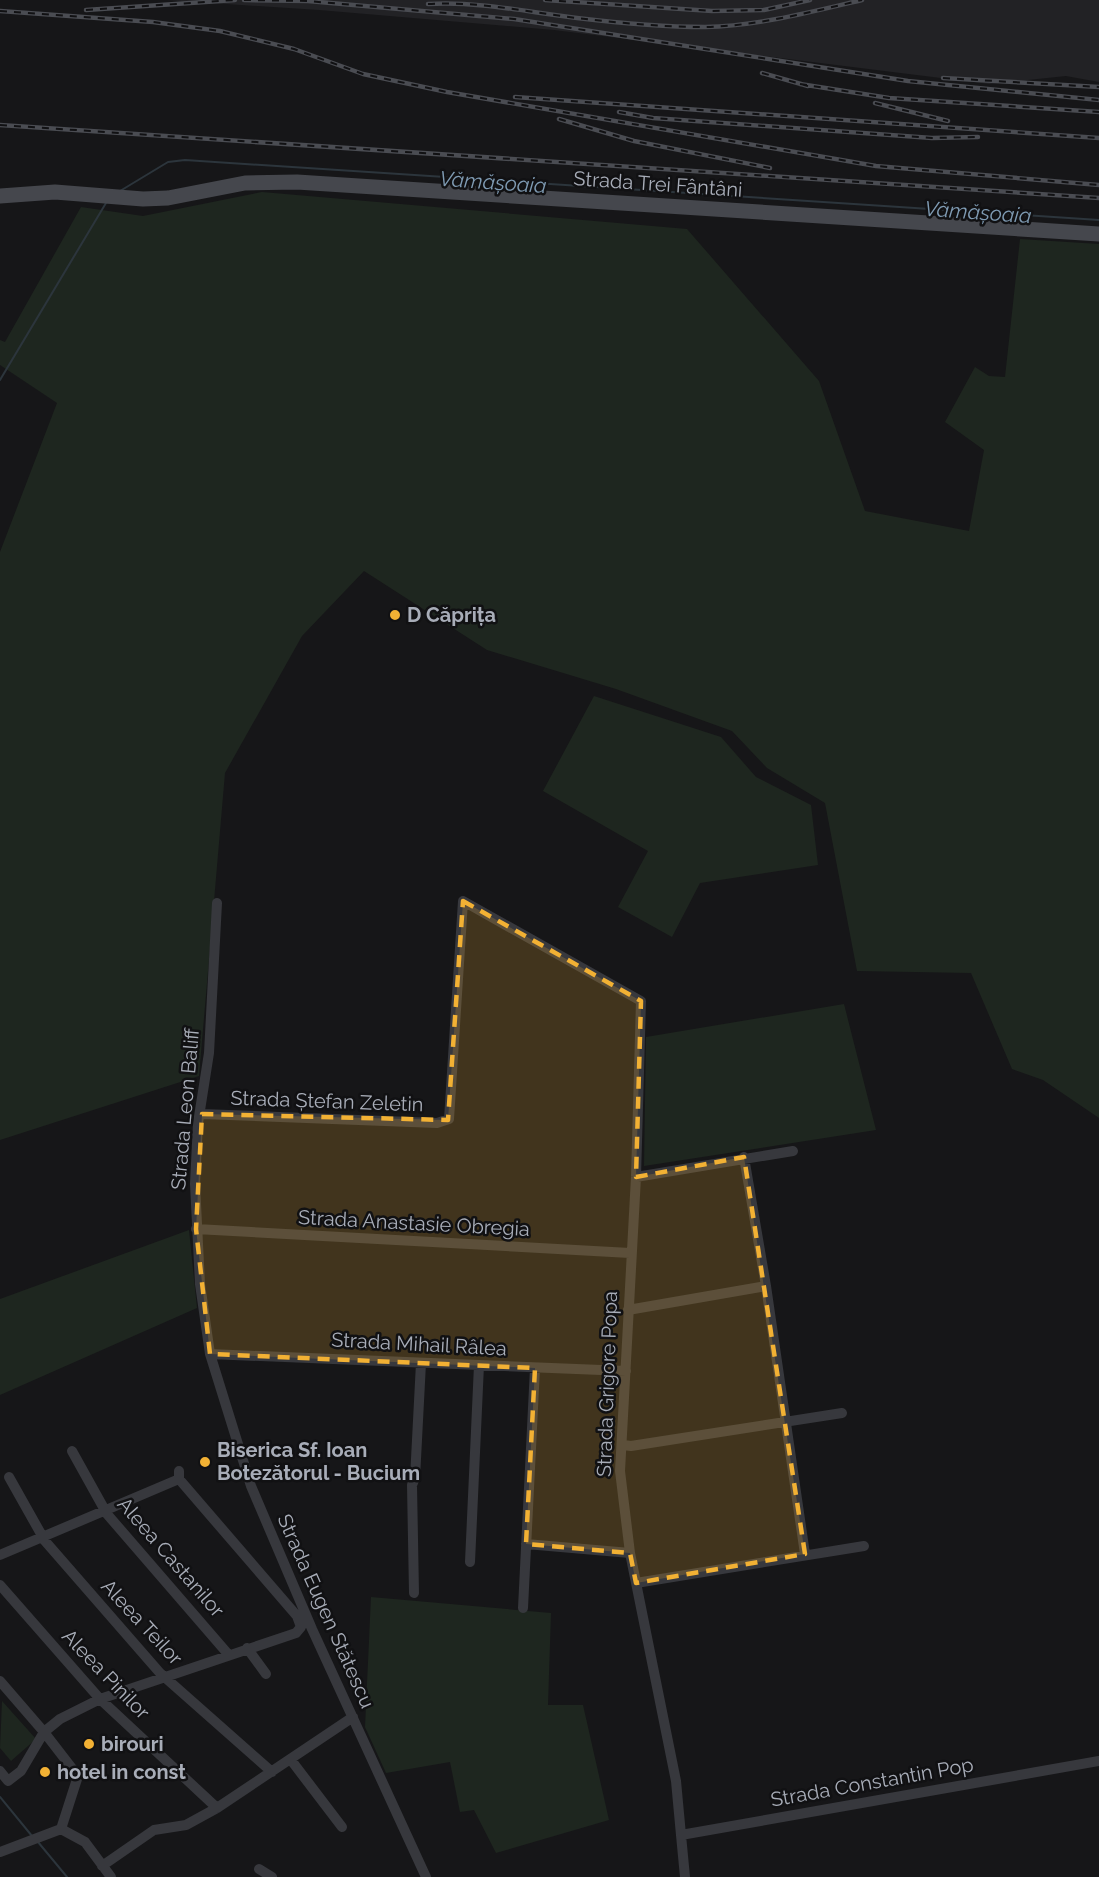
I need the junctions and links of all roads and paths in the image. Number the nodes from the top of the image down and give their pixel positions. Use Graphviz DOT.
graph roads {
  1 [pos="0,195"];
  2 [pos="1099,234"];
  3 [pos="217,903"];
  4 [pos="641,1000"];
  5 [pos="202,1114"];
  6 [pos="793,1151"];
  7 [pos="744,1157"];
  8 [pos="636,1177"];
  9 [pos="196,1229"];
  10 [pos="630,1253"];
  11 [pos="766,1286"];
  12 [pos="628,1310"];
  13 [pos="210,1354"];
  14 [pos="421,1363"];
  15 [pos="479,1365"];
  16 [pos="535,1368"];
  17 [pos="626,1371"];
  18 [pos="842,1413"];
  19 [pos="786,1422"];
  20 [pos="623,1445"];
  21 [pos="72,1451"];
  22 [pos="9,1477"];
  23 [pos="105,1511"];
  24 [pos="42,1538"];
  25 [pos="526,1544"];
  26 [pos="864,1546"];
  27 [pos="630,1553"];
  28 [pos="805,1554"];
  29 [pos="0,1555"];
  30 [pos="470,1562"];
  31 [pos="636,1583"];
  32 [pos="0,1584"];
  33 [pos="414,1593"];
  34 [pos="523,1608"];
  35 [pos="247,1648"];
  36 [pos="228,1654"];
  37 [pos="266,1674"];
  38 [pos="165,1676"];
  39 [pos="0,1681"];
  40 [pos="100,1699"];
  41 [pos="353,1717"];
  42 [pos="44,1732"];
  43 [pos="291,1760"];
  44 [pos="1099,1761"];
  45 [pos="0,1771"];
  46 [pos="272,1772"];
  47 [pos="217,1808"];
  48 [pos="342,1827"];
  49 [pos="61,1829"];
  50 [pos="681,1835"];
  51 [pos="0,1852"];
  52 [pos="102,1866"];
  53 [pos="259,1869"];
  54 [pos="111,1877"];
  55 [pos="272,1877"];
  56 [pos="426,1877"];
  57 [pos="685,1877"];
  1 -- 2 [label="main road, Strada Trei Fântâni"];
  3 -- 5 [label="street, Strada Leon Baliff"];
  4 -- 5 [label="street, Strada Ștefan Zeletin"];
  4 -- 8 [label="street, Strada Grigore Popa"];
  5 -- 9 [label="street, Strada Leon Baliff"];
  6 -- 7 [label="street"];
  7 -- 8 [label="street"];
  7 -- 11 [label="street"];
  8 -- 10 [label="street, Strada Grigore Popa"];
  9 -- 10 [label="street, Strada Anastasie Obregia"];
  9 -- 13 [label="street, Strada Leon Baliff"];
  10 -- 12 [label="street, Strada Grigore Popa"];
  11 -- 12 [label="street"];
  11 -- 19 [label="street"];
  12 -- 17 [label="street, Strada Grigore Popa"];
  13 -- 14 [label="street, Strada Mihail Râlea"];
  13 -- 41 [label="street, Strada Eugen Stătescu"];
  14 -- 15 [label="street, Strada Mihail Râlea"];
  14 -- 33 [label="street"];
  15 -- 16 [label="street, Strada Mihail Râlea"];
  15 -- 30 [label="street"];
  16 -- 17 [label="street, Strada Mihail Râlea"];
  16 -- 25 [label="street"];
  17 -- 20 [label="street, Strada Grigore Popa"];
  18 -- 19 [label="street"];
  19 -- 20 [label="street"];
  19 -- 28 [label="street"];
  20 -- 27 [label="street, Strada Grigore Popa"];
  21 -- 23 [label="street, Aleea Castanilor"];
  22 -- 24 [label="street, Aleea Teilor"];
  23 -- 24 [label="street"];
  23 -- 35 [label="street"];
  23 -- 36 [label="street, Aleea Castanilor"];
  24 -- 29 [label="street"];
  24 -- 38 [label="street, Aleea Teilor"];
  25 -- 27 [label="street"];
  25 -- 34 [label="street"];
  26 -- 28 [label="street"];
  27 -- 31 [label="street, Strada Grigore Popa"];
  28 -- 31 [label="street"];
  31 -- 50 [label="street, Strada Grigore Popa"];
  32 -- 40 [label="street, Aleea Pinilor"];
  35 -- 36 [label="street"];
  35 -- 37 [label="street"];
  36 -- 38 [label="street"];
  38 -- 40 [label="street"];
  38 -- 46 [label="street, Aleea Teilor"];
  39 -- 42 [label="street"];
  40 -- 42 [label="street"];
  40 -- 47 [label="street, Aleea Pinilor"];
  41 -- 43 [label="street"];
  41 -- 56 [label="street, Strada Eugen Stătescu"];
  42 -- 45 [label="street"];
  42 -- 49 [label="street"];
  43 -- 46 [label="street"];
  43 -- 48 [label="street"];
  44 -- 50 [label="street, Strada Constantin Pop"];
  46 -- 47 [label="street"];
  47 -- 52 [label="street"];
  49 -- 51 [label="street"];
  49 -- 52 [label="street"];
  50 -- 57 [label="street"];
  52 -- 54 [label="street"];
  53 -- 55 [label="street"];
}
